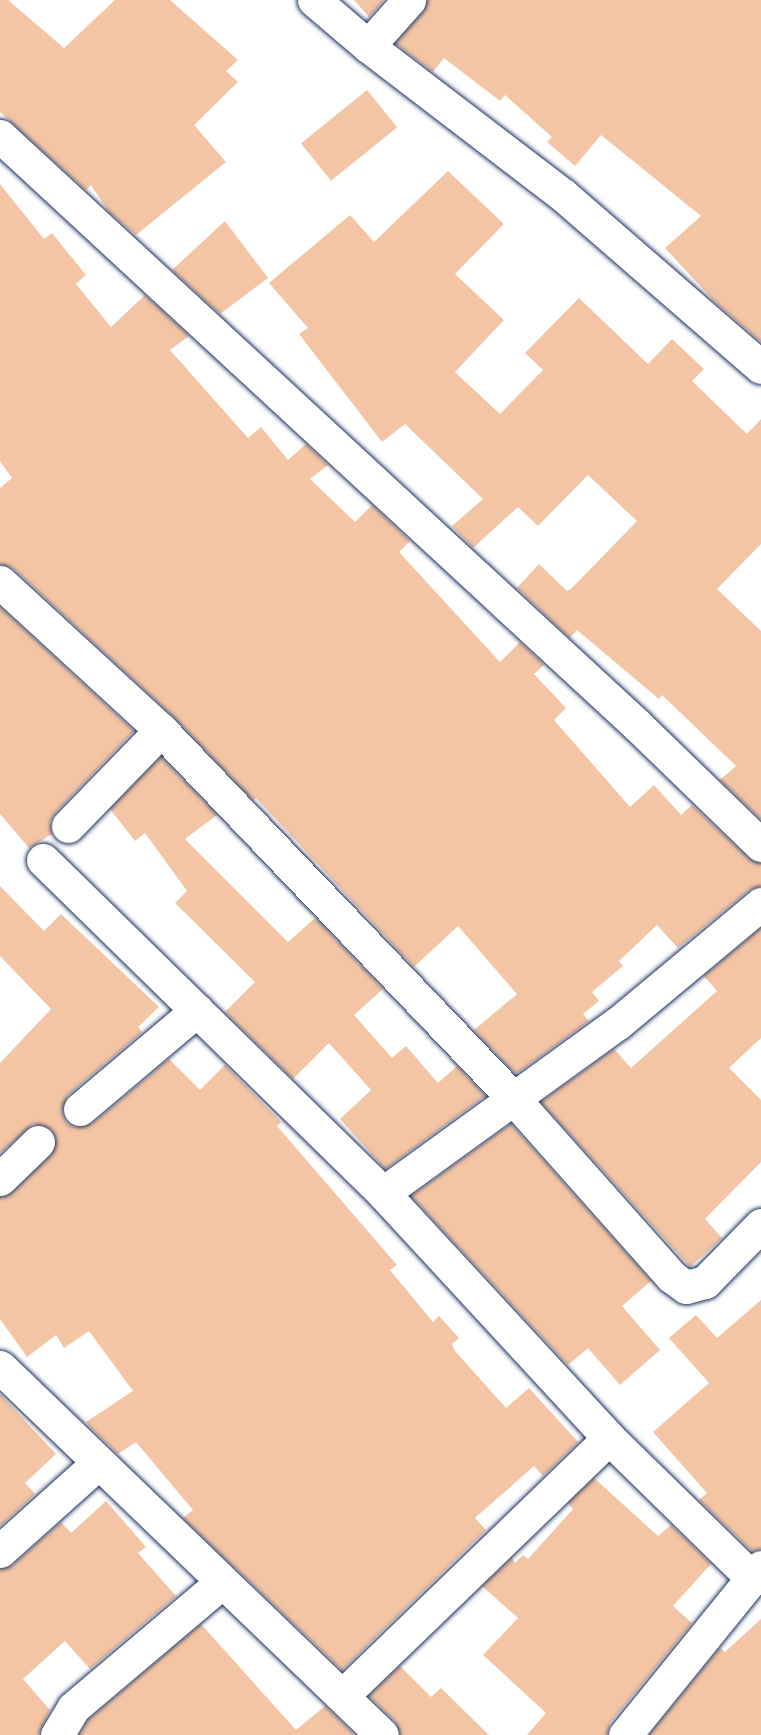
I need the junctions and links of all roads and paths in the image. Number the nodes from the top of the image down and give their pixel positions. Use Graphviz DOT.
graph roads {
  1 [pos="314,0"];
  2 [pos="409,0"];
  3 [pos="368,46"];
  4 [pos="0,136"];
  5 [pos="761,367"];
  6 [pos="0,582"];
  7 [pos="161,730"];
  8 [pos="68,826"];
  9 [pos="761,844"];
  10 [pos="43,860"];
  11 [pos="761,904"];
  12 [pos="197,1010"];
  13 [pos="513,1098"];
  14 [pos="80,1109"];
  15 [pos="38,1142"];
  16 [pos="0,1179"];
  17 [pos="383,1193"];
  18 [pos="761,1225"];
  19 [pos="0,1367"];
  20 [pos="609,1438"];
  21 [pos="98,1462"];
  22 [pos="0,1551"];
  23 [pos="756,1572"];
  24 [pos="222,1582"];
  25 [pos="344,1695"];
  26 [pos="57,1735"];
  27 [pos="382,1735"];
  28 [pos="625,1735"];
  1 -- 3 [label="street"];
  2 -- 3 [label="street"];
  3 -- 5 [label="street"];
  4 -- 9 [label="street"];
  6 -- 7 [label="street"];
  7 -- 8 [label="street"];
  7 -- 13 [label="street"];
  10 -- 12 [label="street"];
  11 -- 13 [label="street"];
  12 -- 14 [label="street"];
  12 -- 17 [label="street"];
  13 -- 17 [label="street"];
  13 -- 18 [label="street"];
  15 -- 16 [label="street"];
  17 -- 20 [label="street"];
  19 -- 21 [label="street"];
  20 -- 23 [label="street"];
  20 -- 25 [label="street"];
  21 -- 22 [label="street"];
  21 -- 24 [label="street"];
  23 -- 28 [label="street"];
  24 -- 25 [label="street"];
  24 -- 26 [label="street"];
  25 -- 27 [label="street"];
}
